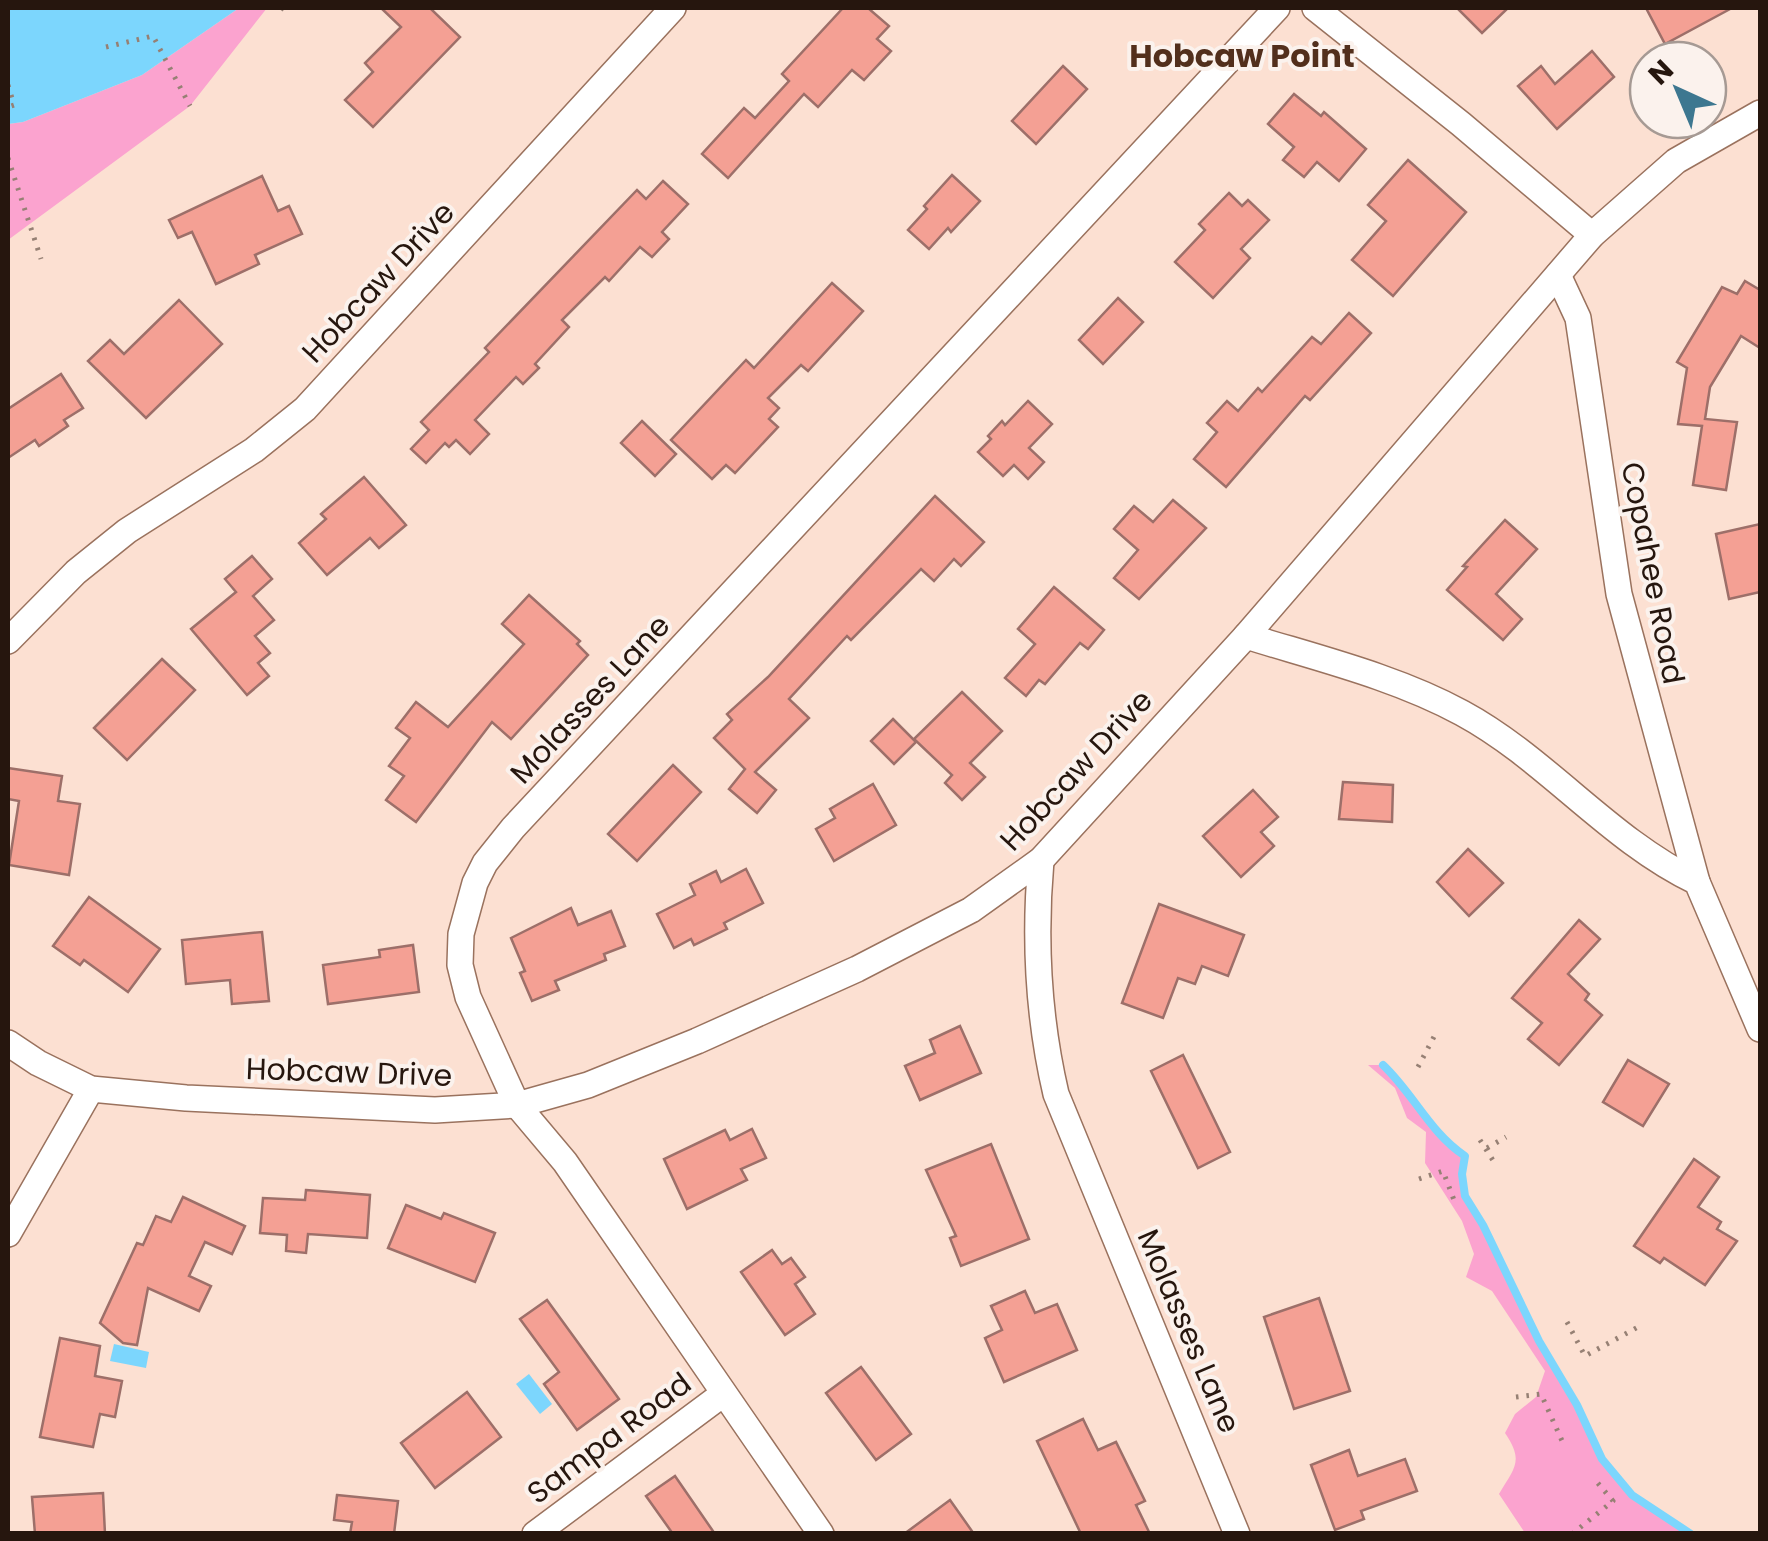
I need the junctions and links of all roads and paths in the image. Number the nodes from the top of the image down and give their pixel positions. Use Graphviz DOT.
graph roads {
  1 [pos="673,8"];
  2 [pos="1277,8"];
  3 [pos="1315,8"];
  4 [pos="106,47"];
  5 [pos="8,85"];
  6 [pos="190,106"];
  7 [pos="8,107"];
  8 [pos="1760,113"];
  9 [pos="8,158"];
  10 [pos="1592,235"];
  11 [pos="41,259"];
  12 [pos="1558,275"];
  13 [pos="1246,636"];
  14 [pos="8,642"];
  15 [pos="1042,860"];
  16 [pos="1697,882"];
  17 [pos="1760,1029"];
  18 [pos="1436,1032"];
  19 [pos="8,1043"];
  20 [pos="1418,1067"];
  21 [pos="91,1088"];
  22 [pos="517,1105"];
  23 [pos="1506,1137"];
  24 [pos="1480,1140"];
  25 [pos="1486,1148"];
  26 [pos="1494,1162"];
  27 [pos="1420,1179"];
  28 [pos="1454,1200"];
  29 [pos="8,1234"];
  30 [pos="1567,1322"];
  31 [pos="1638,1327"];
  32 [pos="723,1394"];
  33 [pos="1516,1397"];
  34 [pos="1563,1444"];
  35 [pos="1596,1482"];
  36 [pos="534,1534"];
  37 [pos="821,1534"];
  38 [pos="1237,1534"];
  39 [pos="1572,1534"];
  1 -- 14 [label="street, Hobcaw Drive"];
  2 -- 22 [label="street, Molasses Lane"];
  3 -- 10 [label="street"];
  4 -- 6 [label="path"];
  5 -- 7 [label="path"];
  8 -- 10 [label="street, Hobcaw Drive"];
  9 -- 11 [label="path"];
  10 -- 12 [label="street, Hobcaw Drive"];
  12 -- 13 [label="street, Hobcaw Drive"];
  12 -- 16 [label="street, Copahee Road"];
  13 -- 15 [label="street, Hobcaw Drive"];
  13 -- 16 [label="street"];
  15 -- 22 [label="street, Hobcaw Drive"];
  15 -- 38 [label="street, Molasses Lane"];
  16 -- 17 [label="street, Copahee Road"];
  18 -- 20 [label="path"];
  19 -- 21 [label="street, Hobcaw Drive"];
  21 -- 22 [label="street, Hobcaw Drive"];
  21 -- 29 [label="street"];
  22 -- 32 [label="street, Molasses Lane"];
  23 -- 25 [label="path"];
  24 -- 25 [label="path"];
  25 -- 26 [label="path"];
  27 -- 28 [label="path"];
  30 -- 31 [label="path"];
  32 -- 36 [label="street, Sampa Road"];
  32 -- 37 [label="street, Molasses Lane"];
  33 -- 34 [label="path"];
  35 -- 39 [label="path"];
}
